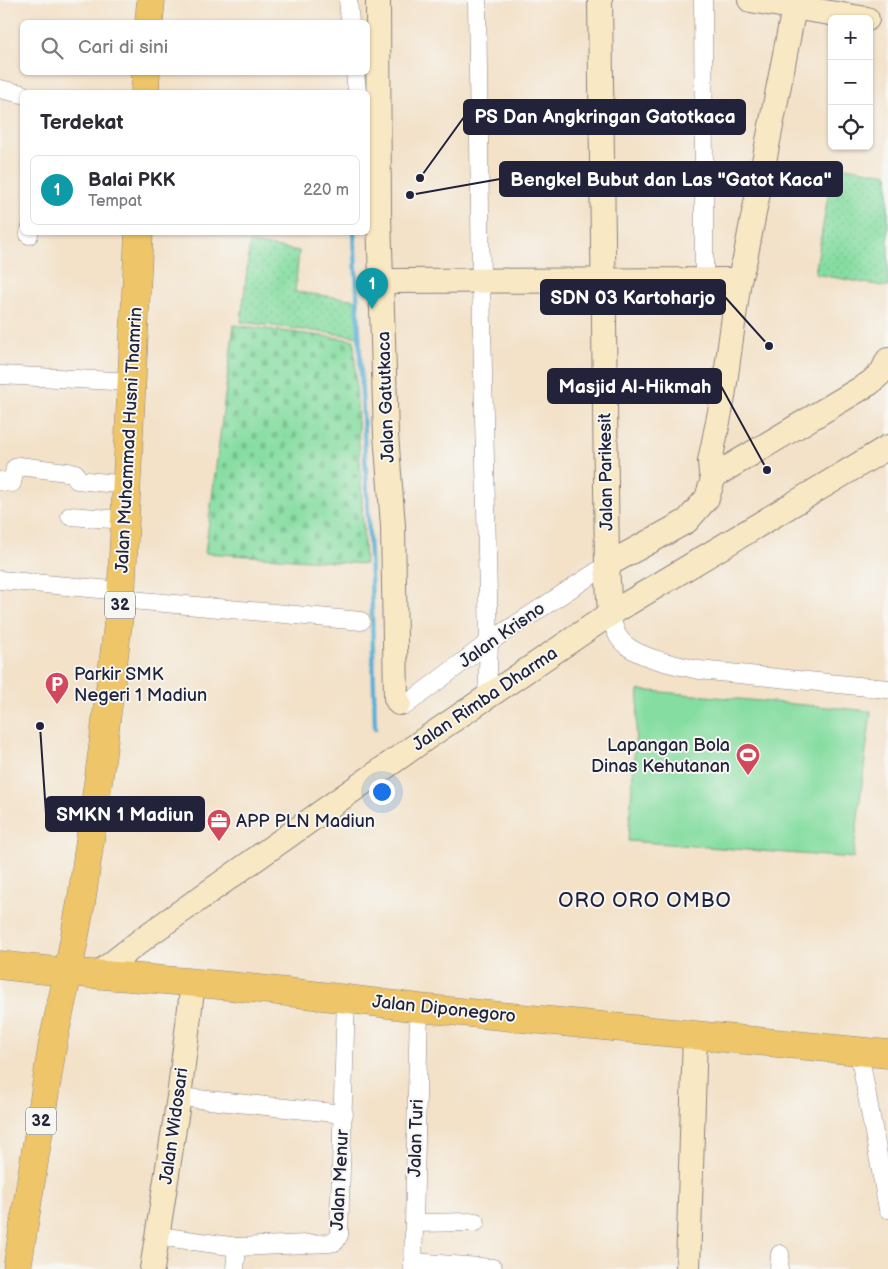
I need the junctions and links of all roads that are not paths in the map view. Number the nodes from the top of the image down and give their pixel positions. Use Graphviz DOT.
graph roads {
  1 [pos="151,0"];
  2 [pos="348,0"];
  3 [pos="378,0"];
  4 [pos="478,0"];
  5 [pos="600,0"];
  6 [pos="703,0"];
  7 [pos="750,0"];
  8 [pos="794,8"];
  9 [pos="841,15"];
  10 [pos="149,20"];
  11 [pos="350,20"];
  12 [pos="873,20"];
  13 [pos="888,22"];
  14 [pos="146,75"];
  15 [pos="355,75"];
  16 [pos="0,88"];
  17 [pos="145,90"];
  18 [pos="357,90"];
  19 [pos="20,93"];
  20 [pos="373,107"];
  21 [pos="704,174"];
  22 [pos="760,184"];
  23 [pos="139,235"];
  24 [pos="481,280"];
  25 [pos="604,280"];
  26 [pos="704,280"];
  27 [pos="739,280"];
  28 [pos="382,281"];
  29 [pos="888,360"];
  30 [pos="0,375"];
  31 [pos="133,382"];
  32 [pos="888,447"];
  33 [pos="714,476"];
  34 [pos="0,481"];
  35 [pos="127,485"];
  36 [pos="70,516"];
  37 [pos="125,520"];
  38 [pos="607,565"];
  39 [pos="0,580"];
  40 [pos="121,595"];
  41 [pos="610,614"];
  42 [pos="361,621"];
  43 [pos="489,642"];
  44 [pos="888,689"];
  45 [pos="487,698"];
  46 [pos="399,703"];
  47 [pos="0,965"];
  48 [pos="68,973"];
  49 [pos="98,975"];
  50 [pos="193,983"];
  51 [pos="346,998"];
  52 [pos="419,1008"];
  53 [pos="695,1034"];
  54 [pos="859,1052"];
  55 [pos="888,1054"];
  56 [pos="179,1096"];
  57 [pos="344,1114"];
  58 [pos="888,1209"];
  59 [pos="476,1222"];
  60 [pos="414,1223"];
  61 [pos="158,1236"];
  62 [pos="237,1247"];
  63 [pos="413,1265"];
  64 [pos="493,1268"];
  65 [pos="17,1269"];
  66 [pos="152,1269"];
  67 [pos="235,1269"];
  68 [pos="688,1269"];
  1 -- 10 [label="main road"];
  2 -- 11 [label="street"];
  3 -- 20 [label="street, Jalan Gatutkaca"];
  4 -- 24 [label="street"];
  5 -- 25 [label="street, Jalan Parikesit"];
  6 -- 21 [label="street"];
  7 -- 8 [label="street"];
  8 -- 9 [label="street"];
  8 -- 22 [label="street"];
  12 -- 13 [label="street"];
  14 -- 17 [label="main road"];
  15 -- 18 [label="street"];
  16 -- 19 [label="street"];
  20 -- 28 [label="street, Jalan Gatutkaca"];
  21 -- 22 [label="street"];
  21 -- 26 [label="street"];
  22 -- 27 [label="street"];
  23 -- 31 [label="main road, Jalan Muhammad Husni Thamrin / 32"];
  24 -- 25 [label="street"];
  24 -- 28 [label="street"];
  24 -- 43 [label="street"];
  25 -- 26 [label="street"];
  25 -- 38 [label="street, Jalan Parikesit"];
  26 -- 27 [label="street"];
  27 -- 33 [label="street"];
  28 -- 46 [label="street, Jalan Gatutkaca"];
  29 -- 33 [label="street"];
  30 -- 31 [label="street"];
  31 -- 35 [label="main road, Jalan Muhammad Husni Thamrin / 32"];
  32 -- 41 [label="street, Jalan Rimba Dharma"];
  33 -- 38 [label="street"];
  34 -- 35 [label="street"];
  35 -- 37 [label="main road, Jalan Muhammad Husni Thamrin / 32"];
  36 -- 37 [label="street"];
  37 -- 40 [label="main road, Jalan Muhammad Husni Thamrin / 32"];
  38 -- 41 [label="street, Jalan Parikesit"];
  38 -- 43 [label="street, Jalan Krisno"];
  39 -- 40 [label="street"];
  40 -- 42 [label="street"];
  40 -- 48 [label="main road, Jalan Muhammad Husni Thamrin / 32"];
  41 -- 44 [label="street"];
  41 -- 45 [label="street, Jalan Rimba Dharma"];
  43 -- 45 [label="street"];
  43 -- 46 [label="street, Jalan Krisno"];
  45 -- 49 [label="street, Jalan Rimba Dharma"];
  47 -- 48 [label="main road, Jalan Diponegoro"];
  48 -- 49 [label="main road, Jalan Diponegoro"];
  48 -- 65 [label="main road, 32"];
  49 -- 50 [label="main road, Jalan Diponegoro"];
  50 -- 51 [label="main road, Jalan Diponegoro"];
  50 -- 56 [label="street, Jalan Widosari"];
  51 -- 52 [label="main road, Jalan Diponegoro"];
  51 -- 57 [label="street, Jalan Menur"];
  52 -- 53 [label="main road, Jalan Diponegoro"];
  52 -- 60 [label="street, Jalan Turi"];
  53 -- 54 [label="main road, Jalan Diponegoro"];
  53 -- 68 [label="street"];
  54 -- 55 [label="main road, Jalan Diponegoro"];
  54 -- 58 [label="street"];
  56 -- 57 [label="street"];
  56 -- 61 [label="street, Jalan Widosari"];
  57 -- 62 [label="street, Jalan Menur"];
  59 -- 60 [label="street"];
  60 -- 63 [label="street, Jalan Turi"];
  61 -- 62 [label="street, Jalan Menur"];
  61 -- 66 [label="street, Jalan Widosari"];
  62 -- 67 [label="street"];
  63 -- 64 [label="street"];
}
